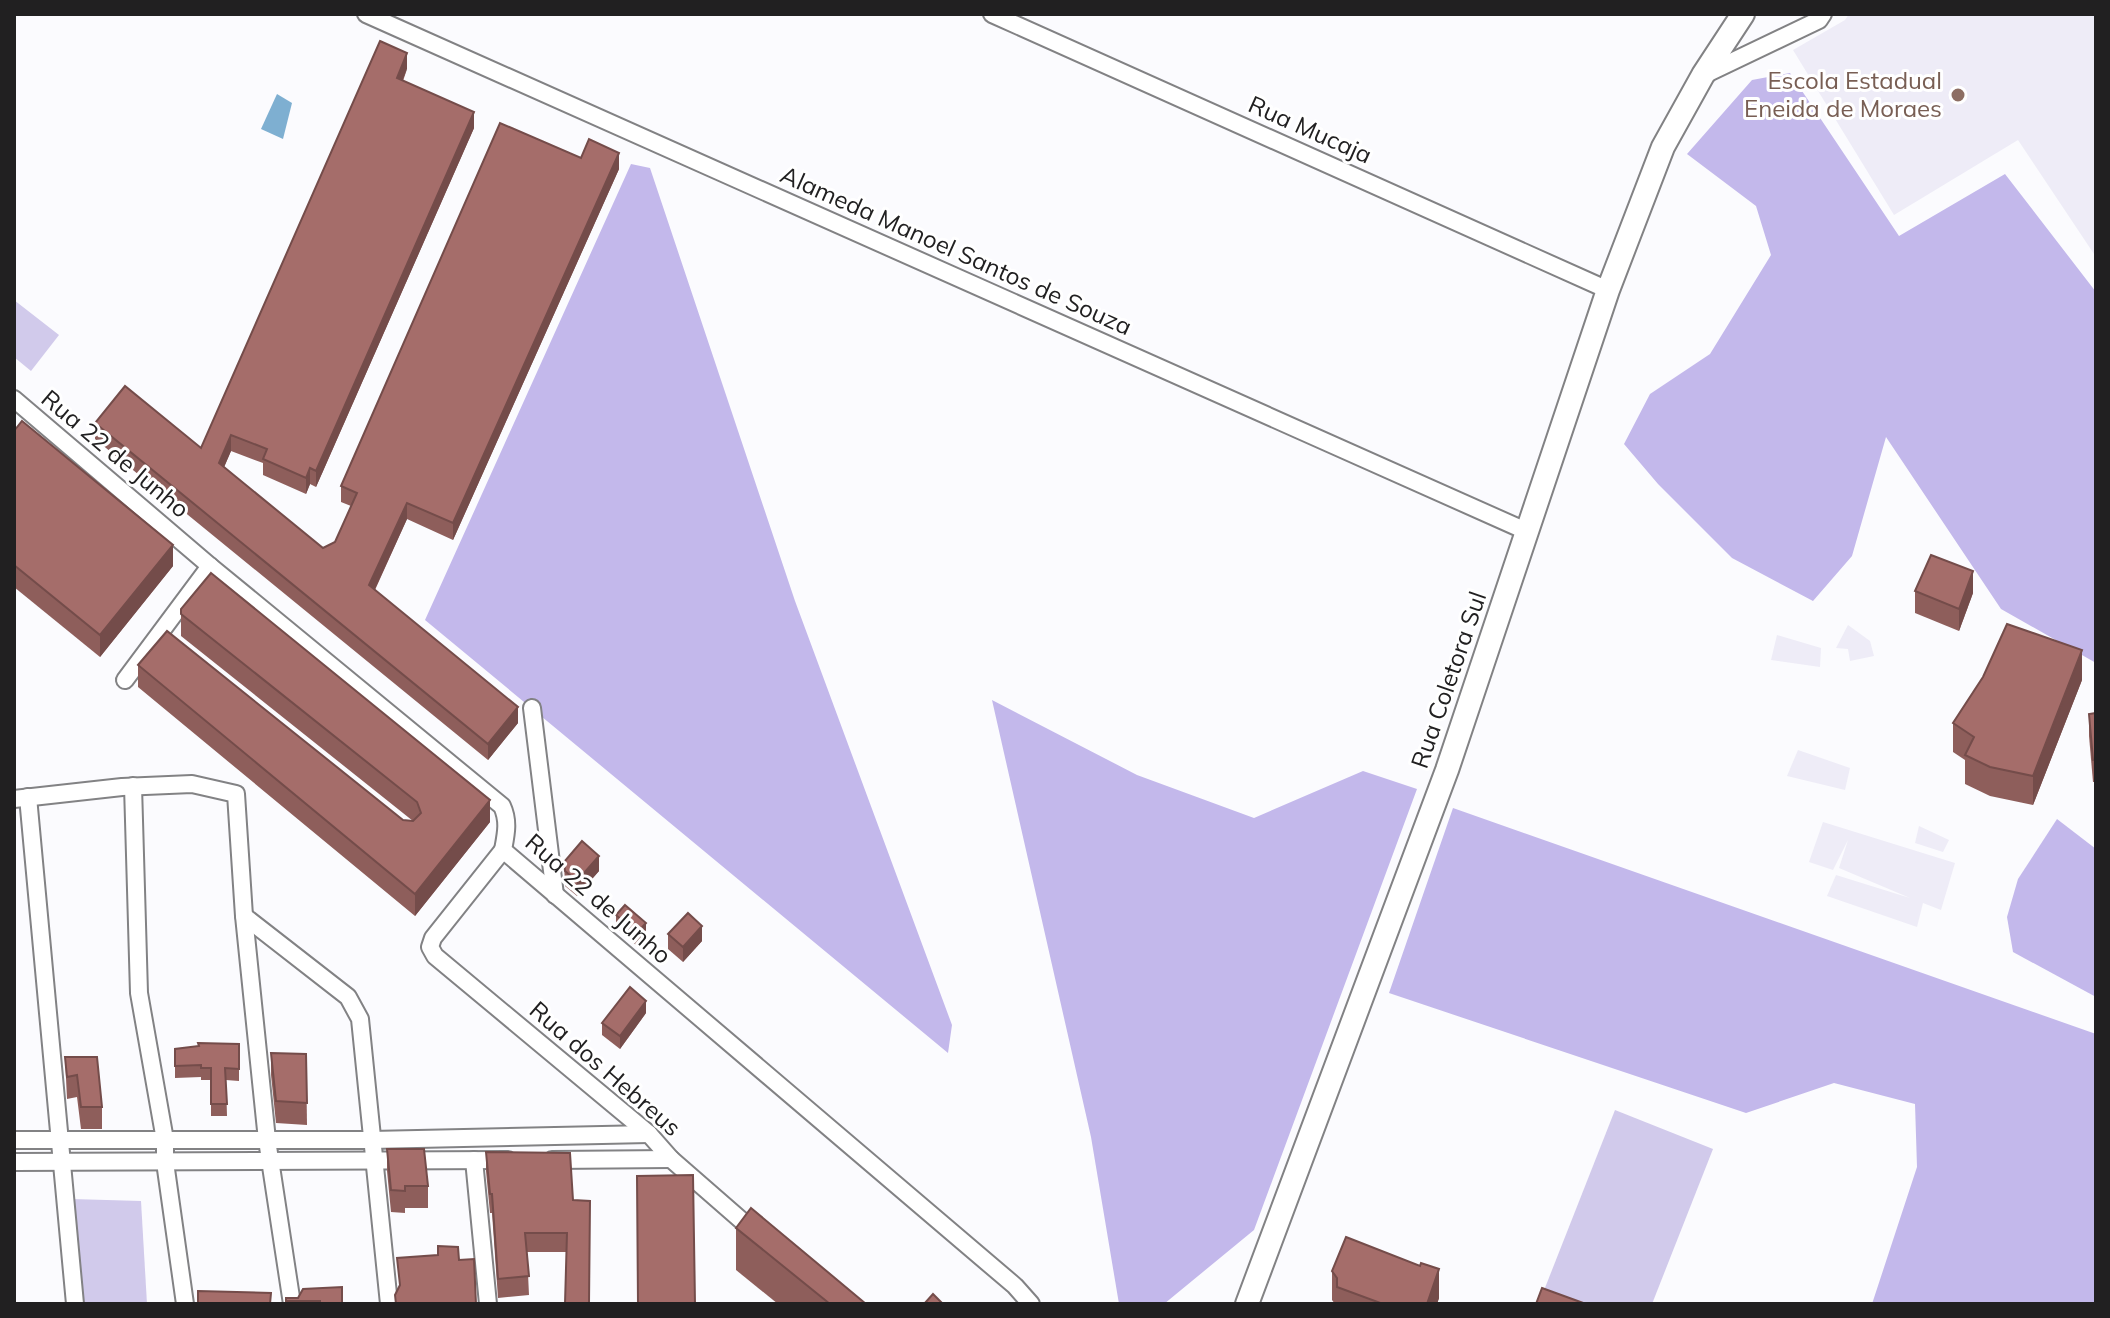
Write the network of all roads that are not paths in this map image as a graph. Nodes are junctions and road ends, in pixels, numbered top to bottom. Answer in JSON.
{"nodes":[{"id":1,"x":366,"y":14,"type":"edge"},
{"id":2,"x":992,"y":14,"type":"edge"},
{"id":3,"x":1743,"y":14,"type":"edge"},
{"id":4,"x":1823,"y":14,"type":"edge"},
{"id":5,"x":1703,"y":75,"type":"junction"},
{"id":6,"x":1608,"y":290,"type":"junction"},
{"id":7,"x":14,"y":399,"type":"edge"},
{"id":8,"x":1526,"y":531,"type":"junction"},
{"id":9,"x":210,"y":566,"type":"junction"},
{"id":10,"x":125,"y":680,"type":"dead end"},
{"id":11,"x":532,"y":708,"type":"dead end"},
{"id":12,"x":133,"y":786,"type":"junction"},
{"id":13,"x":21,"y":798,"type":"edge"},
{"id":14,"x":503,"y":850,"type":"junction"},
{"id":15,"x":555,"y":895,"type":"junction"},
{"id":16,"x":244,"y":916,"type":"junction"},
{"id":17,"x":649,"y":1134,"type":"junction"},
{"id":18,"x":14,"y":1140,"type":"edge"},
{"id":19,"x":59,"y":1140,"type":"junction"},
{"id":20,"x":165,"y":1140,"type":"junction"},
{"id":21,"x":267,"y":1140,"type":"junction"},
{"id":22,"x":371,"y":1140,"type":"junction"},
{"id":23,"x":671,"y":1159,"type":"junction"},
{"id":24,"x":474,"y":1160,"type":"junction"},
{"id":25,"x":375,"y":1161,"type":"junction"},
{"id":26,"x":14,"y":1162,"type":"edge"},
{"id":27,"x":165,"y":1162,"type":"junction"},
{"id":28,"x":272,"y":1162,"type":"junction"},
{"id":29,"x":62,"y":1163,"type":"junction"},
{"id":30,"x":774,"y":1248,"type":"edge"},
{"id":31,"x":75,"y":1304,"type":"edge"},
{"id":32,"x":185,"y":1304,"type":"edge"},
{"id":33,"x":292,"y":1304,"type":"edge"},
{"id":34,"x":389,"y":1304,"type":"edge"},
{"id":35,"x":488,"y":1304,"type":"edge"},
{"id":36,"x":1031,"y":1304,"type":"edge"},
{"id":37,"x":1247,"y":1304,"type":"edge"}],
"edges":[{"from":1,"to":8,"type":"street","name":"Alameda Manoel Santos de Souza"},
{"from":2,"to":6,"type":"street","name":"Rua Mucaja"},
{"from":3,"to":5,"type":"street","name":"Rua Coletora Sul"},
{"from":4,"to":5,"type":"street"},
{"from":5,"to":6,"type":"street","name":"Rua Coletora Sul"},
{"from":6,"to":8,"type":"street","name":"Rua Coletora Sul"},
{"from":7,"to":9,"type":"street","name":"Rua 22 de Junho"},
{"from":8,"to":37,"type":"street","name":"Rua Coletora Sul"},
{"from":9,"to":10,"type":"street"},
{"from":9,"to":14,"type":"street","name":"Rua 22 de Junho"},
{"from":11,"to":15,"type":"street"},
{"from":12,"to":13,"type":"street"},
{"from":12,"to":16,"type":"street"},
{"from":12,"to":20,"type":"street"},
{"from":13,"to":19,"type":"street"},
{"from":14,"to":15,"type":"street","name":"Rua 22 de Junho"},
{"from":14,"to":17,"type":"street","name":"Rua dos Hebreus"},
{"from":15,"to":36,"type":"street","name":"Rua 22 de Junho"},
{"from":16,"to":21,"type":"street"},
{"from":16,"to":22,"type":"street"},
{"from":17,"to":22,"type":"street"},
{"from":17,"to":23,"type":"street","name":"Rua dos Hebreus"},
{"from":18,"to":19,"type":"street"},
{"from":19,"to":20,"type":"street"},
{"from":19,"to":29,"type":"street"},
{"from":20,"to":21,"type":"street"},
{"from":20,"to":27,"type":"street"},
{"from":21,"to":22,"type":"street"},
{"from":21,"to":28,"type":"street"},
{"from":22,"to":25,"type":"street"},
{"from":23,"to":24,"type":"street"},
{"from":23,"to":30,"type":"street","name":"Rua dos Hebreus"},
{"from":24,"to":25,"type":"street"},
{"from":24,"to":35,"type":"street"},
{"from":25,"to":28,"type":"street"},
{"from":25,"to":34,"type":"street"},
{"from":26,"to":29,"type":"street"},
{"from":27,"to":28,"type":"street"},
{"from":27,"to":29,"type":"street"},
{"from":27,"to":32,"type":"street"},
{"from":28,"to":33,"type":"street"},
{"from":29,"to":31,"type":"street"}]}
